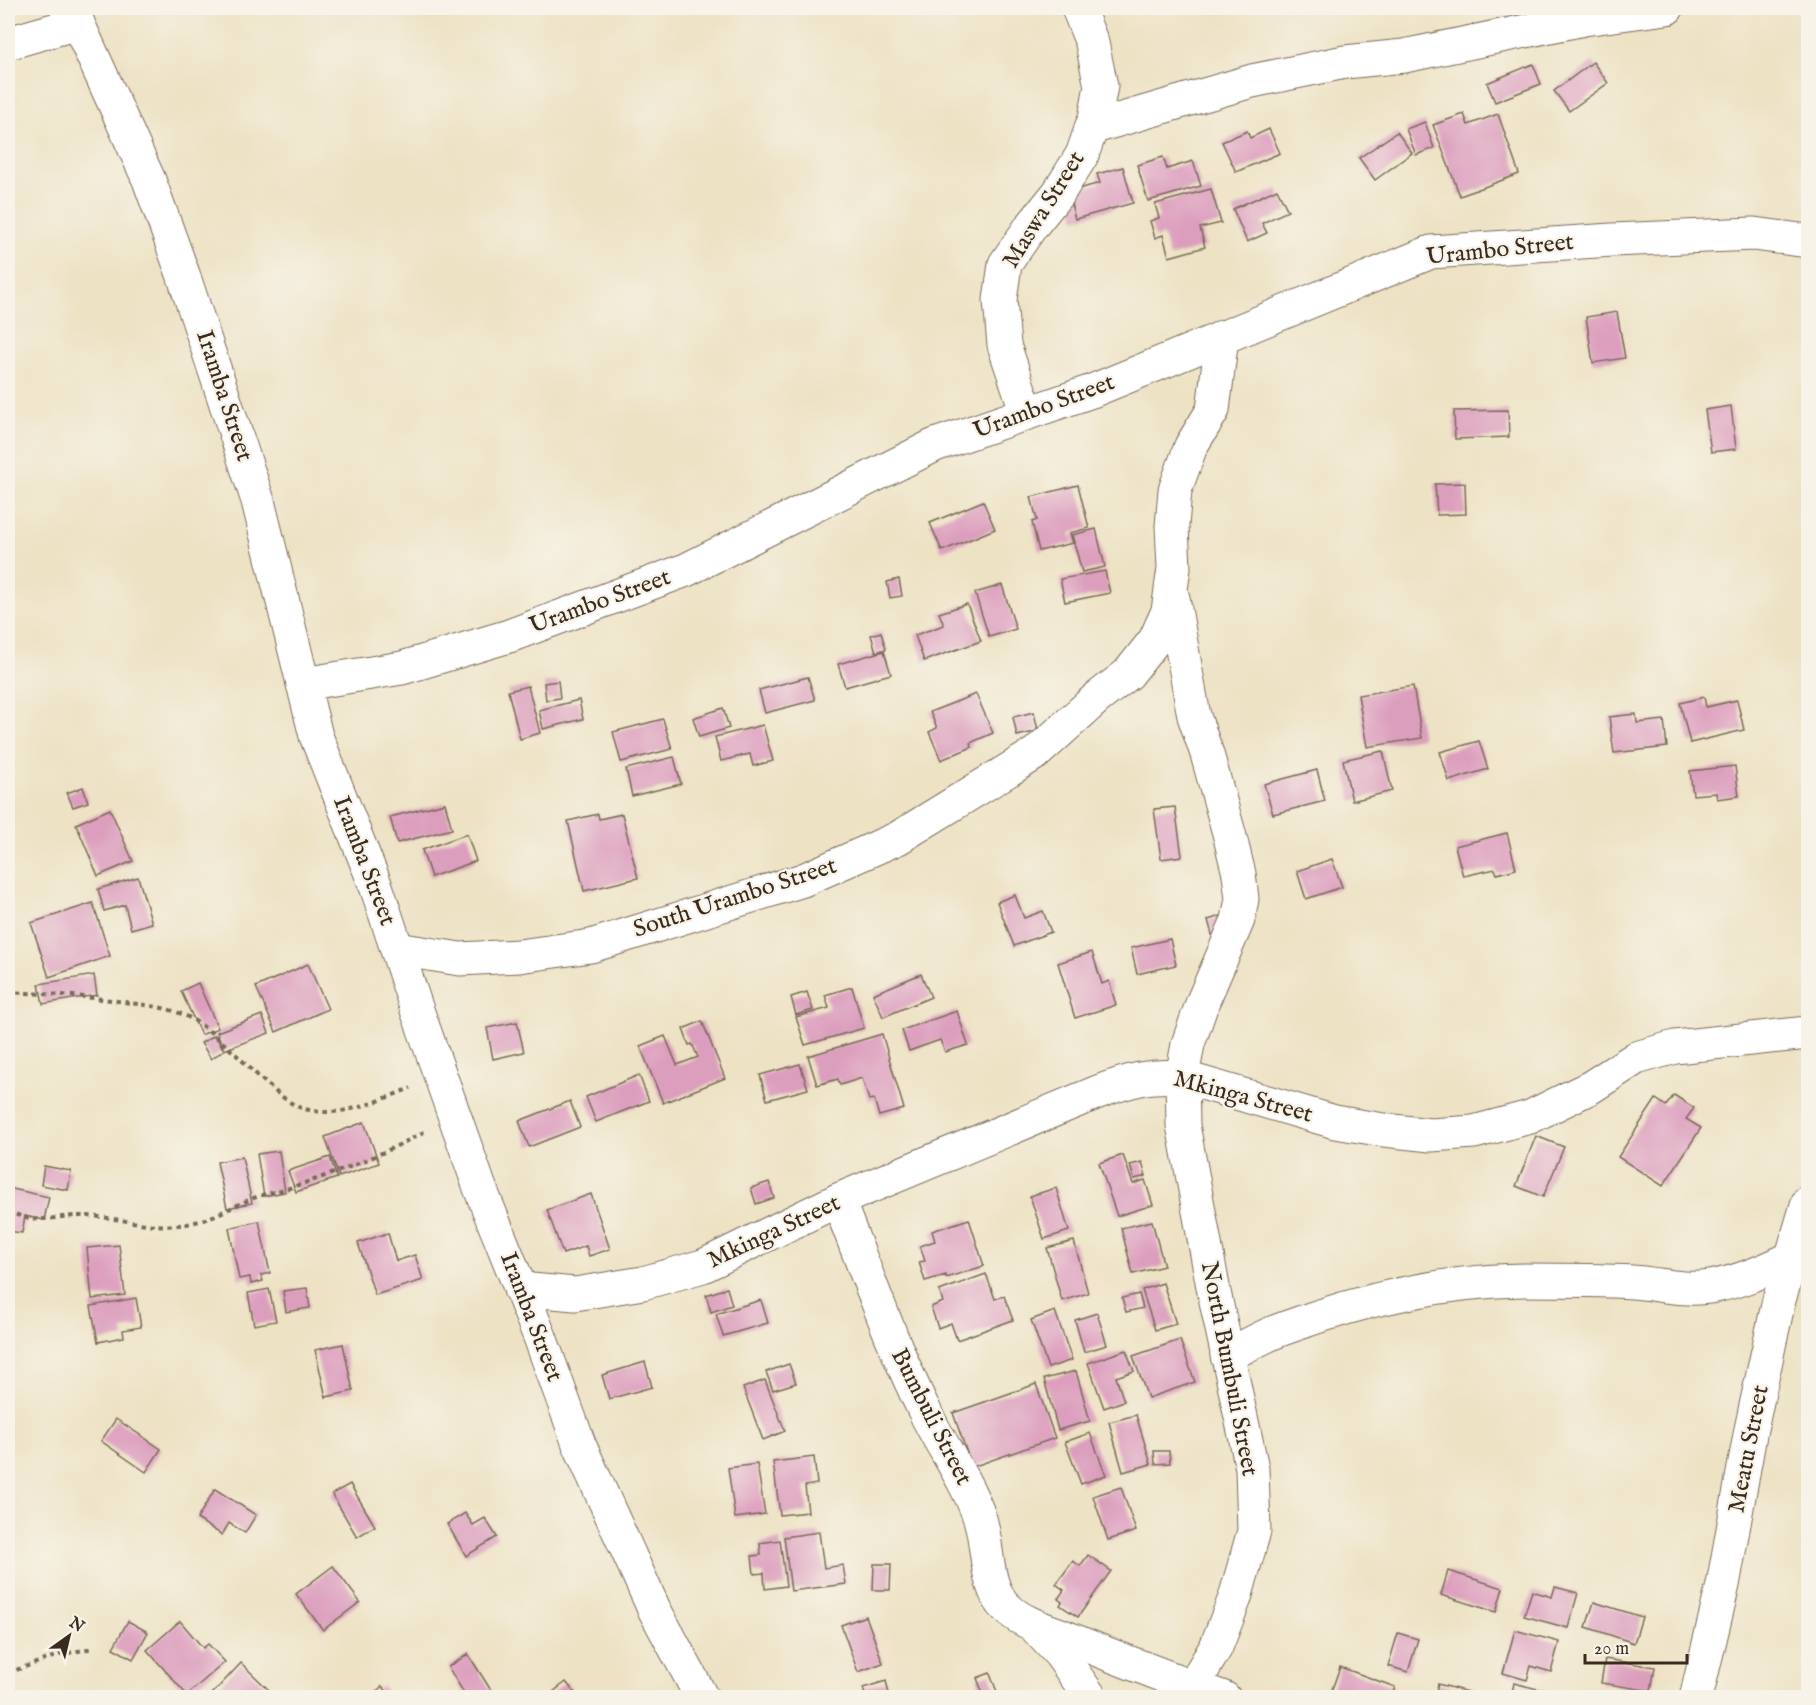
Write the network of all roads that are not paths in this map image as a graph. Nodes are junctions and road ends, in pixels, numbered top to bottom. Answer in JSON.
{"nodes":[{"id":1,"x":1078,"y":8,"type":"edge"},
{"id":2,"x":1667,"y":8,"type":"edge"},
{"id":3,"x":75,"y":15,"type":"edge"},
{"id":4,"x":8,"y":43,"type":"edge"},
{"id":5,"x":1091,"y":128,"type":"junction"},
{"id":6,"x":1809,"y":241,"type":"edge"},
{"id":7,"x":1222,"y":338,"type":"junction"},
{"id":8,"x":1027,"y":414,"type":"junction"},
{"id":9,"x":1171,"y":589,"type":"junction"},
{"id":10,"x":303,"y":684,"type":"junction"},
{"id":11,"x":397,"y":949,"type":"junction"},
{"id":12,"x":1809,"y":1033,"type":"edge"},
{"id":13,"x":1182,"y":1077,"type":"junction"},
{"id":14,"x":838,"y":1200,"type":"junction"},
{"id":15,"x":1809,"y":1203,"type":"edge"},
{"id":16,"x":1791,"y":1258,"type":"junction"},
{"id":17,"x":520,"y":1289,"type":"junction"},
{"id":18,"x":1227,"y":1356,"type":"junction"},
{"id":19,"x":1032,"y":1623,"type":"junction"},
{"id":20,"x":1193,"y":1686,"type":"junction"},
{"id":21,"x":702,"y":1698,"type":"edge"},
{"id":22,"x":1091,"y":1698,"type":"edge"},
{"id":23,"x":1224,"y":1698,"type":"edge"},
{"id":24,"x":1696,"y":1698,"type":"edge"}],
"edges":[{"from":1,"to":5,"type":"street","name":"Maswa Street"},
{"from":2,"to":5,"type":"street"},
{"from":3,"to":4,"type":"street"},
{"from":3,"to":10,"type":"street","name":"Iramba Street"},
{"from":5,"to":8,"type":"street","name":"Maswa Street"},
{"from":6,"to":7,"type":"street","name":"Urambo Street"},
{"from":7,"to":8,"type":"street","name":"Urambo Street"},
{"from":7,"to":9,"type":"street","name":"South Urambo Street"},
{"from":8,"to":10,"type":"street","name":"Urambo Street"},
{"from":9,"to":11,"type":"street","name":"South Urambo Street"},
{"from":9,"to":13,"type":"street","name":"North Bumbuli Street"},
{"from":10,"to":11,"type":"street","name":"Iramba Street"},
{"from":11,"to":17,"type":"street","name":"Iramba Street"},
{"from":12,"to":13,"type":"street","name":"Mkinga Street"},
{"from":13,"to":14,"type":"street","name":"Mkinga Street"},
{"from":13,"to":18,"type":"street","name":"North Bumbuli Street"},
{"from":14,"to":17,"type":"street","name":"Mkinga Street"},
{"from":14,"to":19,"type":"street","name":"Bumbuli Street"},
{"from":15,"to":16,"type":"street","name":"Meatu Street"},
{"from":16,"to":18,"type":"street"},
{"from":16,"to":24,"type":"street","name":"Meatu Street"},
{"from":17,"to":21,"type":"street","name":"Iramba Street"},
{"from":18,"to":20,"type":"street","name":"North Bumbuli Street"},
{"from":19,"to":20,"type":"street","name":"Bumbuli Street"},
{"from":19,"to":22,"type":"street","name":"Bumbuli Street"},
{"from":20,"to":23,"type":"street","name":"Bumbuli Street"}]}
